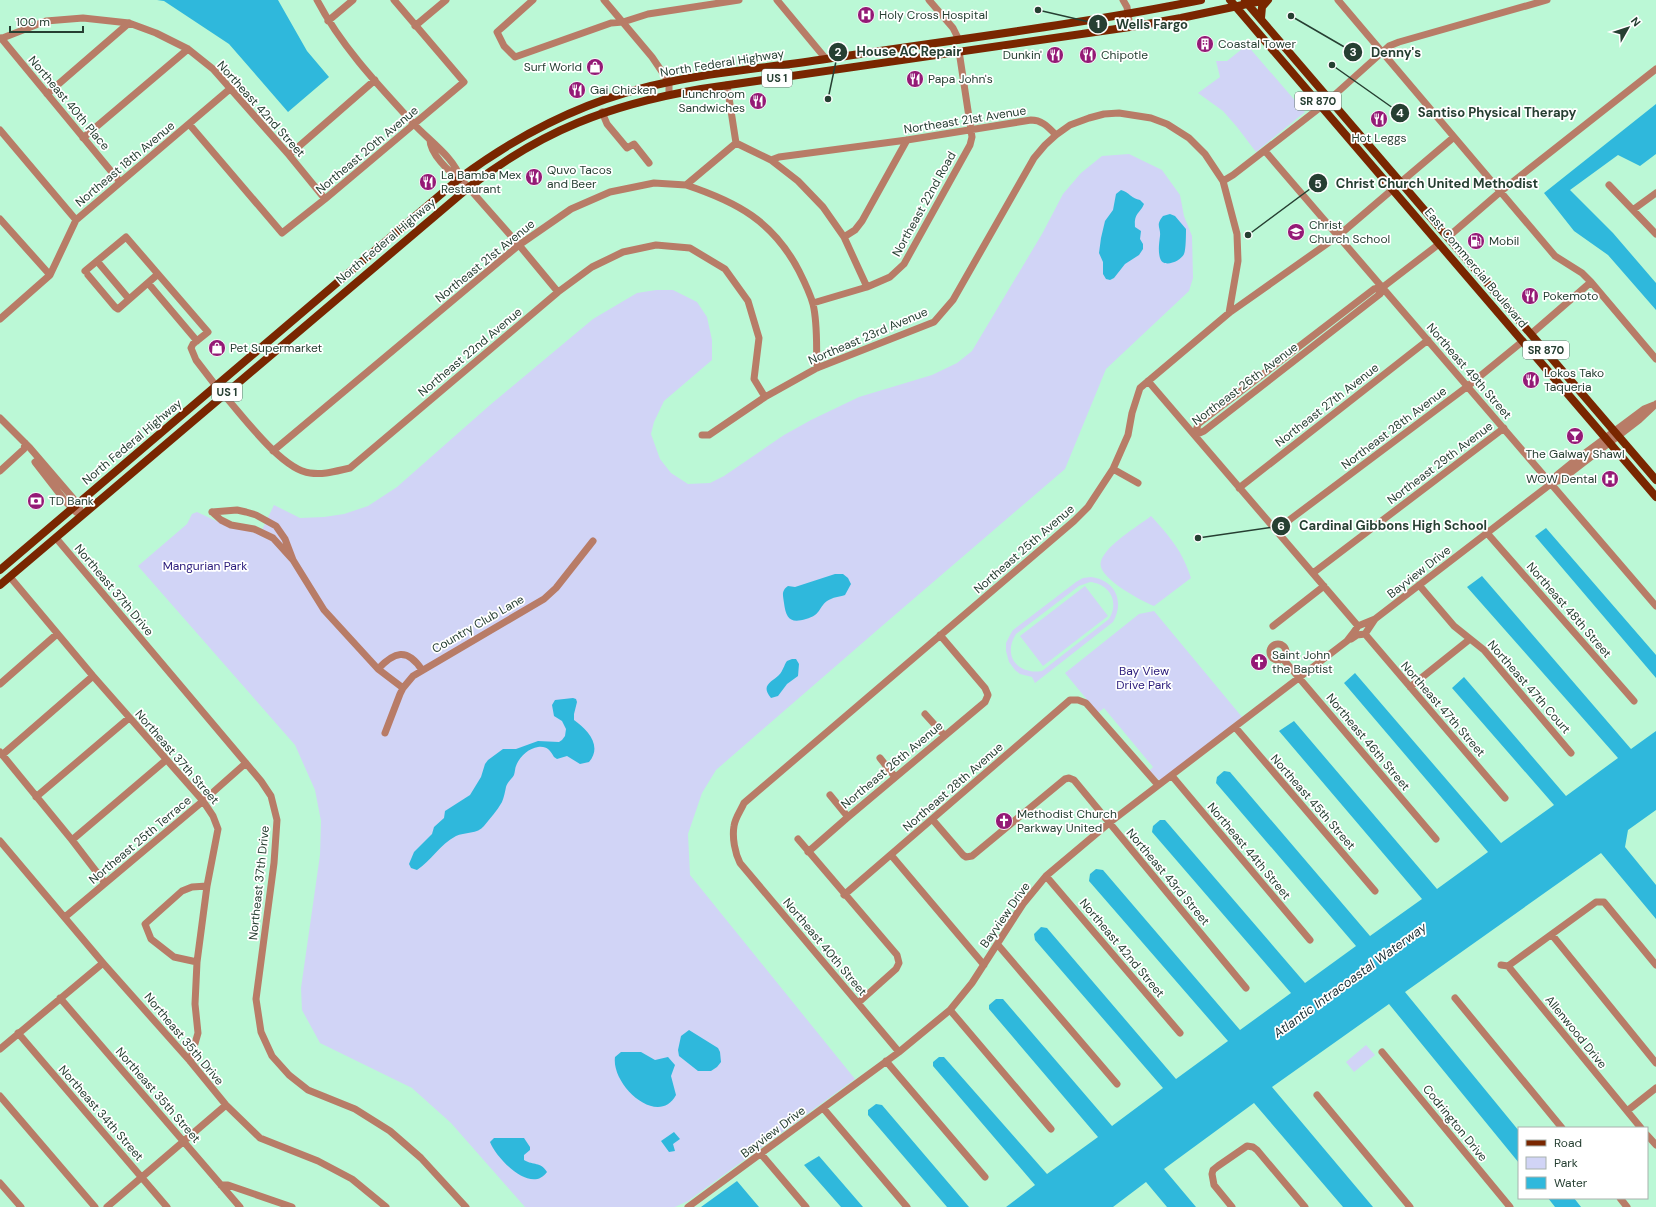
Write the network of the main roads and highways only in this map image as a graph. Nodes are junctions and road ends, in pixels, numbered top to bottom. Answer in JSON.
{"nodes":[{"id":1,"x":1201,"y":0,"type":"edge"},
{"id":2,"x":1230,"y":0,"type":"edge"},
{"id":3,"x":1267,"y":0,"type":"edge"},
{"id":4,"x":1246,"y":2,"type":"edge"},
{"id":5,"x":1236,"y":7,"type":"junction"},
{"id":6,"x":1261,"y":18,"type":"junction"},
{"id":7,"x":1042,"y":28,"type":"junction"},
{"id":8,"x":982,"y":37,"type":"junction"},
{"id":9,"x":959,"y":40,"type":"junction"},
{"id":10,"x":1031,"y":41,"type":"junction"},
{"id":11,"x":959,"y":51,"type":"junction"},
{"id":12,"x":938,"y":54,"type":"junction"},
{"id":13,"x":740,"y":71,"type":"junction"},
{"id":14,"x":727,"y":85,"type":"junction"},
{"id":15,"x":1322,"y":106,"type":"junction"},
{"id":16,"x":1338,"y":109,"type":"junction"},
{"id":17,"x":394,"y":235,"type":"junction"},
{"id":18,"x":1432,"y":235,"type":"junction"},
{"id":19,"x":1448,"y":237,"type":"junction"},
{"id":20,"x":1439,"y":244,"type":"junction"},
{"id":21,"x":1454,"y":244,"type":"junction"},
{"id":22,"x":393,"y":250,"type":"junction"},
{"id":23,"x":289,"y":324,"type":"junction"},
{"id":24,"x":1513,"y":330,"type":"junction"},
{"id":25,"x":1531,"y":334,"type":"junction"},
{"id":26,"x":283,"y":344,"type":"junction"},
{"id":27,"x":229,"y":375,"type":"junction"},
{"id":28,"x":224,"y":395,"type":"junction"},
{"id":29,"x":190,"y":408,"type":"junction"},
{"id":30,"x":154,"y":454,"type":"junction"},
{"id":31,"x":1656,"y":480,"type":"edge"},
{"id":32,"x":1656,"y":497,"type":"edge"},
{"id":33,"x":12,"y":560,"type":"junction"},
{"id":34,"x":0,"y":570,"type":"edge"},
{"id":35,"x":10,"y":577,"type":"junction"},
{"id":36,"x":0,"y":585,"type":"edge"}],
"edges":[{"from":1,"to":7,"type":"main road","name":"North Federal Highway","number":"US 1"},
{"from":2,"to":5,"type":"main road","name":"East Commercial Boulevard","number":"SR 870"},
{"from":3,"to":4,"type":"main road","name":"North Federal Highway","number":"US 1"},
{"from":3,"to":6,"type":"main road"},
{"from":4,"to":5,"type":"main road","name":"North Federal Highway","number":"US 1"},
{"from":4,"to":6,"type":"main road","name":"East Commercial Boulevard","number":"SR 870"},
{"from":5,"to":10,"type":"main road","name":"North Federal Highway","number":"US 1"},
{"from":5,"to":15,"type":"main road","name":"East Commercial Boulevard","number":"SR 870"},
{"from":6,"to":16,"type":"main road","name":"East Commercial Boulevard","number":"SR 870"},
{"from":7,"to":8,"type":"main road","name":"North Federal Highway","number":"US 1"},
{"from":7,"to":10,"type":"main road"},
{"from":8,"to":9,"type":"main road","name":"North Federal Highway","number":"US 1"},
{"from":8,"to":11,"type":"main road"},
{"from":9,"to":12,"type":"main road"},
{"from":9,"to":13,"type":"main road","name":"North Federal Highway","number":"US 1"},
{"from":10,"to":11,"type":"main road","name":"North Federal Highway","number":"US 1"},
{"from":11,"to":12,"type":"main road","name":"North Federal Highway","number":"US 1"},
{"from":12,"to":14,"type":"main road","name":"North Federal Highway","number":"US 1"},
{"from":13,"to":14,"type":"main road"},
{"from":13,"to":17,"type":"main road","name":"North Federal Highway","number":"US 1"},
{"from":14,"to":22,"type":"main road","name":"North Federal Highway","number":"US 1"},
{"from":15,"to":16,"type":"main road"},
{"from":15,"to":18,"type":"main road","name":"East Commercial Boulevard","number":"SR 870"},
{"from":16,"to":19,"type":"main road","name":"East Commercial Boulevard","number":"SR 870"},
{"from":17,"to":22,"type":"main road"},
{"from":17,"to":23,"type":"main road","name":"North Federal Highway","number":"US 1"},
{"from":18,"to":19,"type":"main road"},
{"from":18,"to":20,"type":"main road","name":"East Commercial Boulevard","number":"SR 870"},
{"from":19,"to":21,"type":"main road","name":"East Commercial Boulevard","number":"SR 870"},
{"from":20,"to":21,"type":"main road"},
{"from":20,"to":24,"type":"main road","name":"East Commercial Boulevard","number":"SR 870"},
{"from":21,"to":25,"type":"main road","name":"East Commercial Boulevard","number":"SR 870"},
{"from":22,"to":26,"type":"main road","name":"North Federal Highway","number":"US 1"},
{"from":23,"to":26,"type":"main road"},
{"from":23,"to":27,"type":"main road","name":"North Federal Highway","number":"US 1"},
{"from":24,"to":25,"type":"main road"},
{"from":24,"to":32,"type":"main road","name":"East Commercial Boulevard","number":"SR 870"},
{"from":25,"to":31,"type":"main road","name":"East Commercial Boulevard","number":"SR 870"},
{"from":26,"to":28,"type":"main road","name":"North Federal Highway","number":"US 1"},
{"from":27,"to":28,"type":"main road"},
{"from":27,"to":29,"type":"main road","name":"North Federal Highway","number":"US 1"},
{"from":28,"to":30,"type":"main road","name":"North Federal Highway","number":"US 1"},
{"from":29,"to":30,"type":"main road"},
{"from":29,"to":33,"type":"main road","name":"North Federal Highway","number":"US 1"},
{"from":30,"to":35,"type":"main road","name":"North Federal Highway","number":"US 1"},
{"from":33,"to":34,"type":"main road","name":"North Federal Highway","number":"US 1"},
{"from":33,"to":35,"type":"main road"},
{"from":35,"to":36,"type":"main road","name":"North Federal Highway","number":"US 1"}]}
